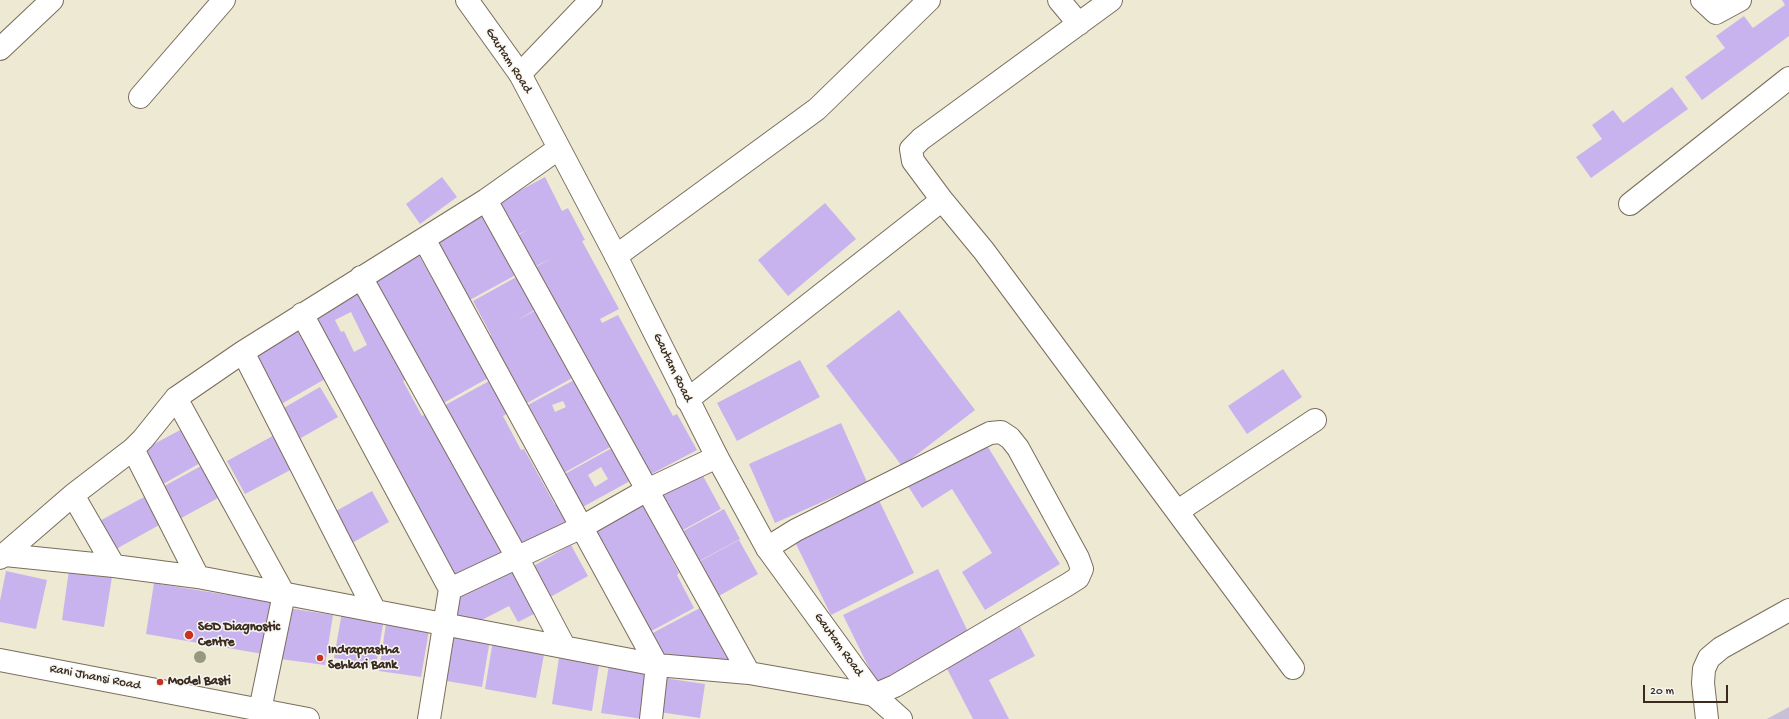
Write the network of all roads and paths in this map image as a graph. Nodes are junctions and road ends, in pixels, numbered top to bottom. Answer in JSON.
{"nodes":[{"id":1,"x":52,"y":0,"type":"edge"},
{"id":2,"x":224,"y":0,"type":"edge"},
{"id":3,"x":468,"y":0,"type":"edge"},
{"id":4,"x":591,"y":0,"type":"edge"},
{"id":5,"x":929,"y":0,"type":"edge"},
{"id":6,"x":1059,"y":0,"type":"edge"},
{"id":7,"x":1111,"y":0,"type":"edge"},
{"id":8,"x":1702,"y":0,"type":"edge"},
{"id":9,"x":1740,"y":0,"type":"edge"},
{"id":10,"x":1079,"y":24,"type":"junction"},
{"id":11,"x":0,"y":49,"type":"edge"},
{"id":12,"x":520,"y":74,"type":"junction"},
{"id":13,"x":1789,"y":78,"type":"edge"},
{"id":14,"x":140,"y":97,"type":"dead end"},
{"id":15,"x":558,"y":149,"type":"junction"},
{"id":16,"x":486,"y":200,"type":"junction"},
{"id":17,"x":942,"y":200,"type":"junction"},
{"id":18,"x":1630,"y":204,"type":"dead end"},
{"id":19,"x":424,"y":239,"type":"junction"},
{"id":20,"x":616,"y":256,"type":"junction"},
{"id":21,"x":361,"y":277,"type":"junction"},
{"id":22,"x":302,"y":314,"type":"junction"},
{"id":23,"x":242,"y":352,"type":"junction"},
{"id":24,"x":176,"y":398,"type":"junction"},
{"id":25,"x":687,"y":400,"type":"junction"},
{"id":26,"x":1314,"y":420,"type":"dead end"},
{"id":27,"x":133,"y":449,"type":"junction"},
{"id":28,"x":716,"y":457,"type":"junction"},
{"id":29,"x":647,"y":490,"type":"junction"},
{"id":30,"x":73,"y":495,"type":"junction"},
{"id":31,"x":1178,"y":512,"type":"junction"},
{"id":32,"x":582,"y":527,"type":"junction"},
{"id":33,"x":767,"y":548,"type":"junction"},
{"id":34,"x":2,"y":556,"type":"edge"},
{"id":35,"x":518,"y":559,"type":"junction"},
{"id":36,"x":114,"y":566,"type":"junction"},
{"id":37,"x":198,"y":577,"type":"junction"},
{"id":38,"x":450,"y":589,"type":"junction"},
{"id":39,"x":284,"y":594,"type":"junction"},
{"id":40,"x":1789,"y":610,"type":"edge"},
{"id":41,"x":375,"y":611,"type":"junction"},
{"id":42,"x":444,"y":623,"type":"junction"},
{"id":43,"x":564,"y":646,"type":"junction"},
{"id":44,"x":0,"y":660,"type":"edge"},
{"id":45,"x":657,"y":665,"type":"junction"},
{"id":46,"x":1293,"y":668,"type":"dead end"},
{"id":47,"x":749,"y":674,"type":"junction"},
{"id":48,"x":874,"y":695,"type":"junction"},
{"id":49,"x":260,"y":710,"type":"junction"},
{"id":50,"x":308,"y":719,"type":"edge"},
{"id":51,"x":429,"y":719,"type":"edge"},
{"id":52,"x":651,"y":719,"type":"edge"},
{"id":53,"x":901,"y":719,"type":"edge"},
{"id":54,"x":1707,"y":719,"type":"edge"}],
"edges":[{"from":1,"to":11,"type":"street"},
{"from":2,"to":14,"type":"street"},
{"from":3,"to":12,"type":"street","name":"Gautam Road"},
{"from":4,"to":12,"type":"street"},
{"from":5,"to":20,"type":"street"},
{"from":6,"to":10,"type":"street"},
{"from":7,"to":10,"type":"street"},
{"from":8,"to":9,"type":"street"},
{"from":10,"to":17,"type":"street"},
{"from":12,"to":15,"type":"street","name":"Gautam Road"},
{"from":13,"to":18,"type":"street"},
{"from":15,"to":16,"type":"street"},
{"from":15,"to":20,"type":"street","name":"Gautam Road"},
{"from":16,"to":19,"type":"street"},
{"from":16,"to":29,"type":"street"},
{"from":17,"to":25,"type":"street"},
{"from":17,"to":31,"type":"street"},
{"from":19,"to":21,"type":"street"},
{"from":19,"to":32,"type":"street"},
{"from":20,"to":25,"type":"street","name":"Gautam Road"},
{"from":21,"to":22,"type":"street"},
{"from":21,"to":35,"type":"street"},
{"from":22,"to":23,"type":"street"},
{"from":22,"to":38,"type":"street"},
{"from":23,"to":24,"type":"street"},
{"from":23,"to":41,"type":"street"},
{"from":24,"to":27,"type":"street"},
{"from":24,"to":39,"type":"street"},
{"from":25,"to":28,"type":"street","name":"Gautam Road"},
{"from":26,"to":31,"type":"street"},
{"from":27,"to":30,"type":"street"},
{"from":27,"to":37,"type":"street"},
{"from":28,"to":29,"type":"street"},
{"from":28,"to":33,"type":"street","name":"Gautam Road"},
{"from":29,"to":32,"type":"street"},
{"from":29,"to":47,"type":"street"},
{"from":30,"to":34,"type":"street"},
{"from":30,"to":36,"type":"street"},
{"from":31,"to":46,"type":"street"},
{"from":32,"to":35,"type":"street"},
{"from":32,"to":45,"type":"street"},
{"from":33,"to":48,"type":"street","name":"Gautam Road"},
{"from":33,"to":48,"type":"street"},
{"from":34,"to":36,"type":"street"},
{"from":35,"to":38,"type":"street"},
{"from":35,"to":43,"type":"street"},
{"from":36,"to":37,"type":"street"},
{"from":37,"to":39,"type":"street"},
{"from":38,"to":42,"type":"street"},
{"from":39,"to":41,"type":"street"},
{"from":39,"to":49,"type":"street"},
{"from":40,"to":54,"type":"street"},
{"from":41,"to":42,"type":"street"},
{"from":42,"to":43,"type":"street"},
{"from":42,"to":51,"type":"street"},
{"from":43,"to":45,"type":"street"},
{"from":44,"to":49,"type":"street","name":"Rani Jhansi Road"},
{"from":45,"to":47,"type":"street"},
{"from":45,"to":52,"type":"street"},
{"from":47,"to":48,"type":"street"},
{"from":48,"to":53,"type":"street","name":"Gautam Road"},
{"from":49,"to":50,"type":"street","name":"Rani Jhansi Road"}]}
